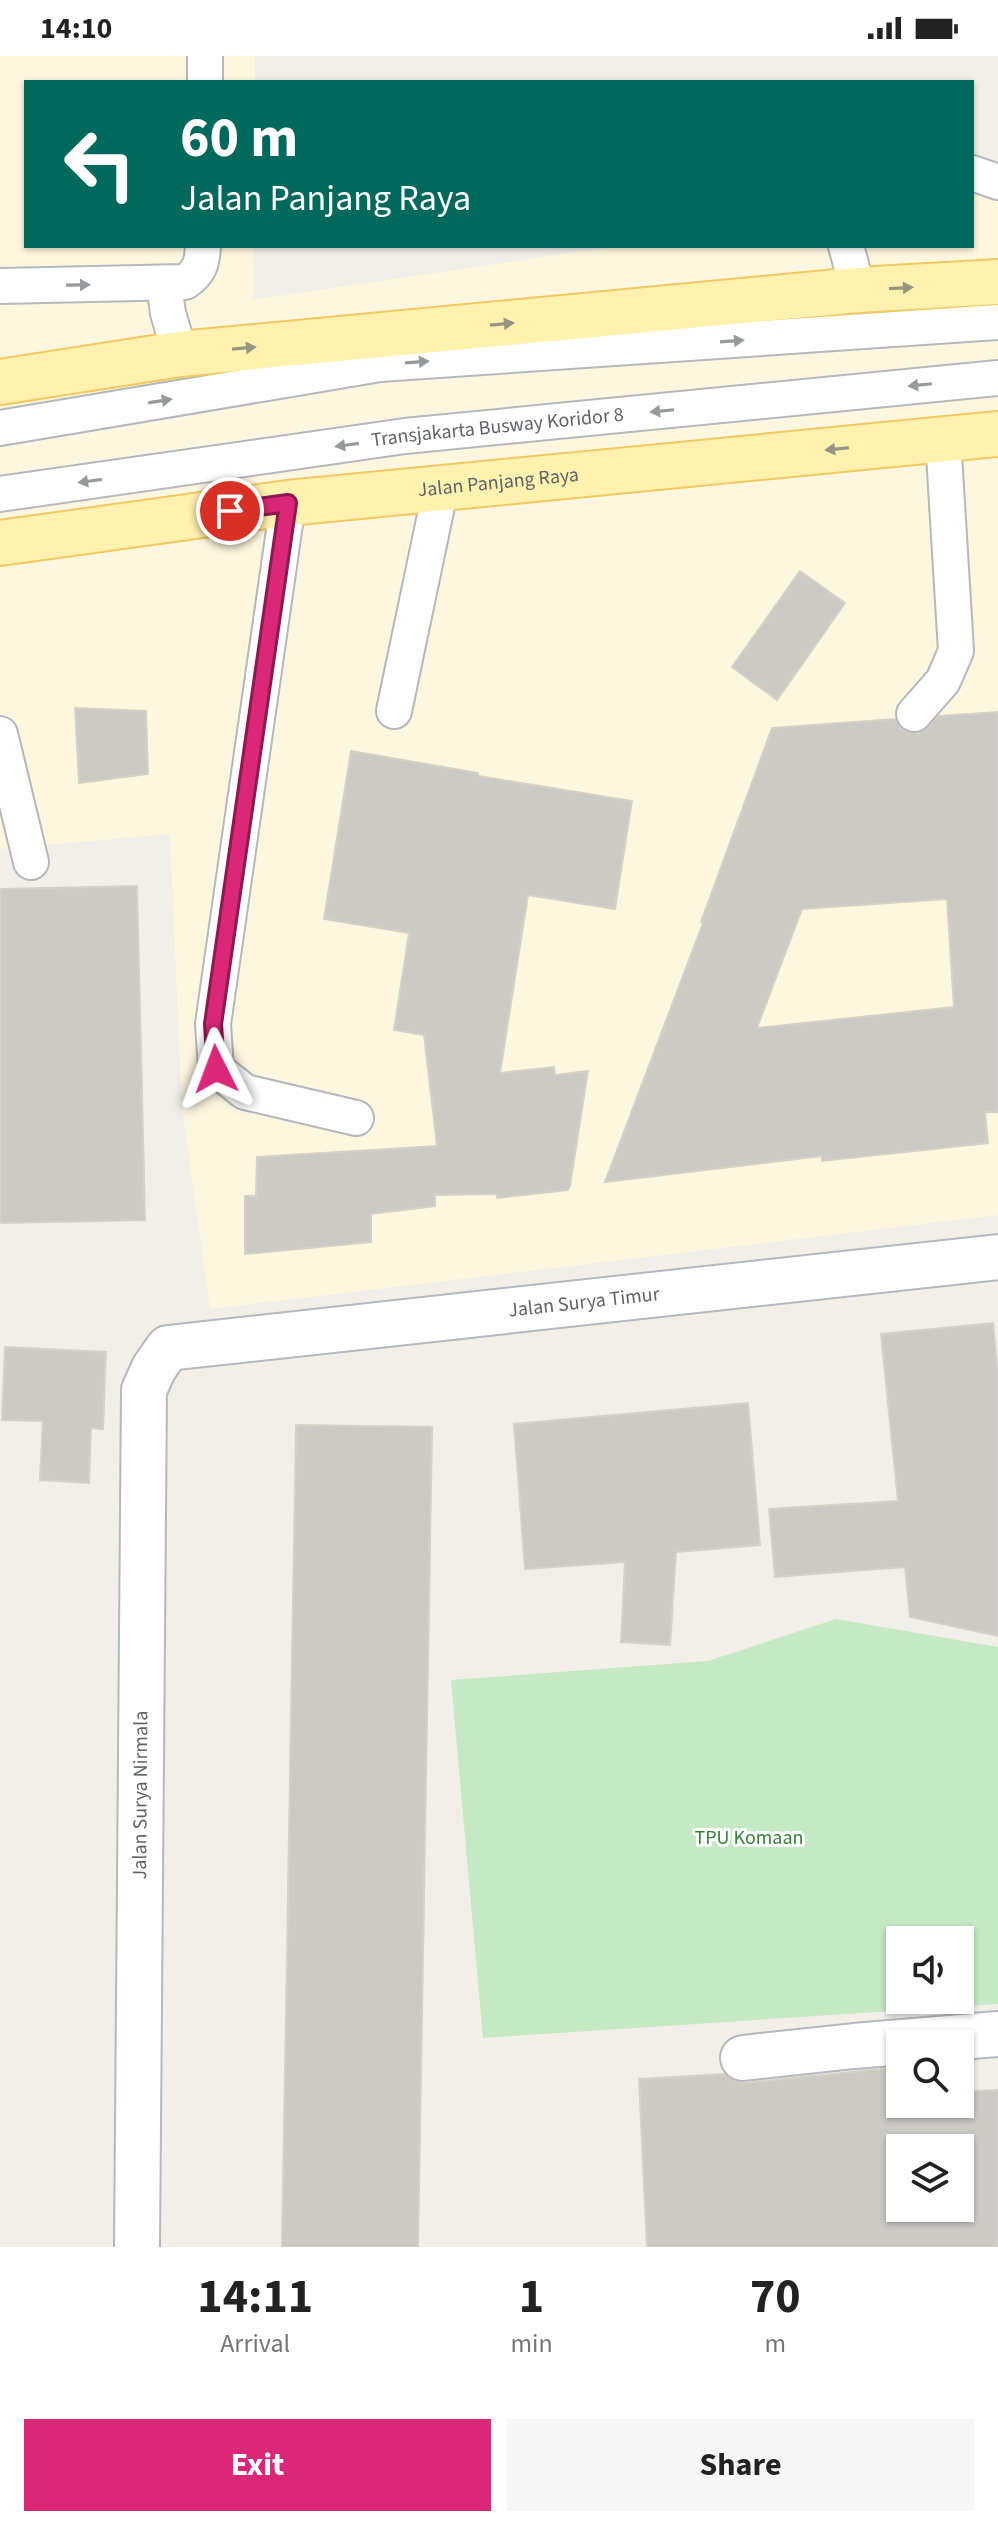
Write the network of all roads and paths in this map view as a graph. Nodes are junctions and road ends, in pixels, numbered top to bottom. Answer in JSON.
{"nodes":[{"id":1,"x":205,"y":56,"type":"edge"},
{"id":2,"x":205,"y":80,"type":"edge"},
{"id":3,"x":974,"y":174,"type":"edge"},
{"id":4,"x":998,"y":182,"type":"edge"},
{"id":5,"x":203,"y":248,"type":"edge"},
{"id":6,"x":847,"y":248,"type":"edge"},
{"id":7,"x":998,"y":282,"type":"edge"},
{"id":8,"x":164,"y":284,"type":"junction"},
{"id":9,"x":0,"y":286,"type":"edge"},
{"id":10,"x":858,"y":290,"type":"junction"},
{"id":11,"x":998,"y":322,"type":"edge"},
{"id":12,"x":180,"y":354,"type":"junction"},
{"id":13,"x":998,"y":378,"type":"edge"},
{"id":14,"x":0,"y":382,"type":"edge"},
{"id":15,"x":0,"y":428,"type":"edge"},
{"id":16,"x":998,"y":434,"type":"edge"},
{"id":17,"x":943,"y":438,"type":"junction"},
{"id":18,"x":441,"y":487,"type":"junction"},
{"id":19,"x":0,"y":494,"type":"edge"},
{"id":20,"x":288,"y":503,"type":"junction"},
{"id":21,"x":0,"y":543,"type":"edge"},
{"id":22,"x":394,"y":711,"type":"dead end"},
{"id":23,"x":914,"y":714,"type":"dead end"},
{"id":24,"x":0,"y":734,"type":"edge"},
{"id":25,"x":31,"y":862,"type":"dead end"},
{"id":26,"x":356,"y":1118,"type":"dead end"},
{"id":27,"x":998,"y":1257,"type":"edge"},
{"id":28,"x":168,"y":1348,"type":"joint"},
{"id":29,"x":998,"y":2034,"type":"edge"},
{"id":30,"x":743,"y":2058,"type":"dead end"},
{"id":31,"x":137,"y":2247,"type":"edge"}],
"edges":[{"from":1,"to":2,"type":"lane"},
{"from":3,"to":4,"type":"lane"},
{"from":5,"to":8,"type":"lane"},
{"from":6,"to":10,"type":"lane"},
{"from":10,"to":7,"type":"main road","one_way":true},
{"from":9,"to":8,"type":"lane","one_way":true},
{"from":8,"to":12,"type":"lane"},
{"from":12,"to":10,"type":"main road","one_way":true},
{"from":15,"to":11,"type":"lane","one_way":true},
{"from":12,"to":14,"type":"main road"},
{"from":13,"to":19,"type":"lane","name":"Transjakarta Busway Koridor 8","one_way":true},
{"from":16,"to":17,"type":"main road","name":"Jalan Panjang Raya"},
{"from":17,"to":18,"type":"main road","name":"Jalan Panjang Raya","one_way":true},
{"from":17,"to":23,"type":"lane"},
{"from":18,"to":20,"type":"main road","name":"Jalan Panjang Raya"},
{"from":18,"to":22,"type":"lane"},
{"from":20,"to":21,"type":"main road","name":"Jalan Panjang Raya"},
{"from":20,"to":26,"type":"lane"},
{"from":24,"to":25,"type":"lane"},
{"from":27,"to":28,"type":"street","name":"Jalan Surya Timur"},
{"from":28,"to":31,"type":"street","name":"Jalan Surya Nirmala"},
{"from":29,"to":30,"type":"street"}]}
